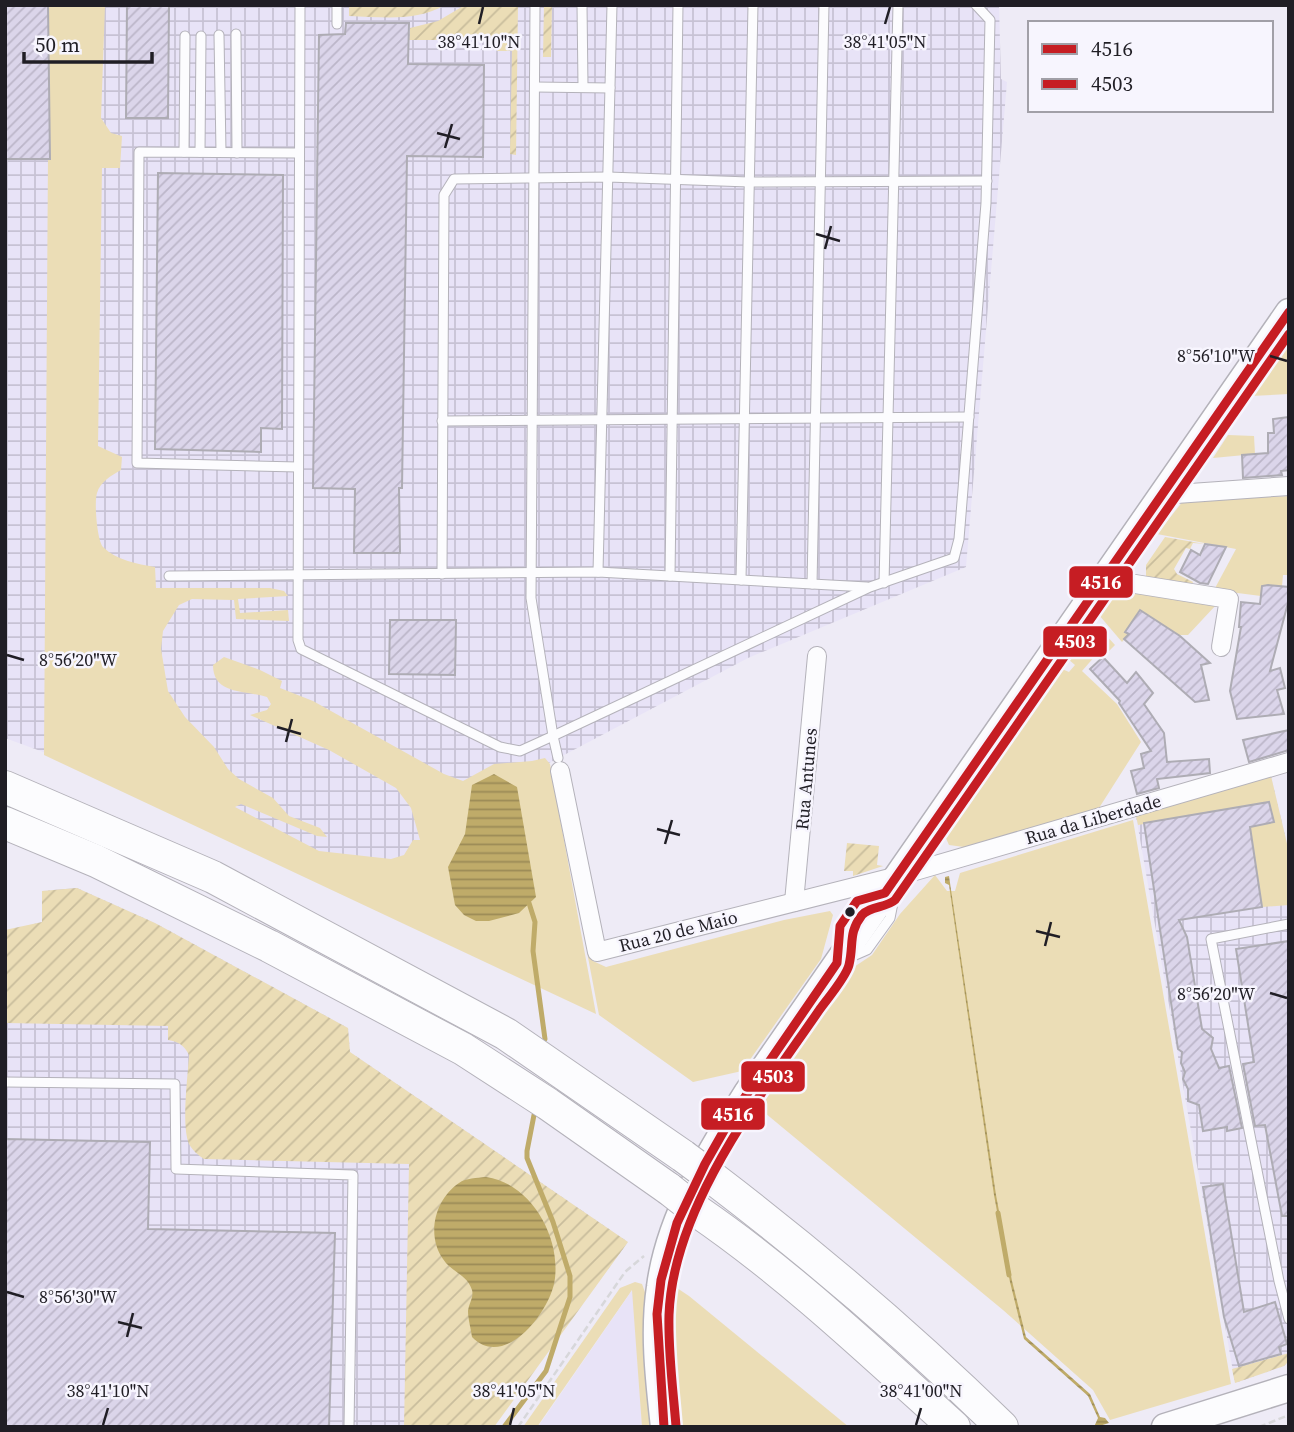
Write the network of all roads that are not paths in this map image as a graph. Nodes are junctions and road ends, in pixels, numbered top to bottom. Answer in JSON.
{"nodes":[{"id":1,"x":300,"y":5,"type":"edge"},
{"id":2,"x":337,"y":5,"type":"edge"},
{"id":3,"x":535,"y":5,"type":"edge"},
{"id":4,"x":582,"y":5,"type":"edge"},
{"id":5,"x":612,"y":5,"type":"edge"},
{"id":6,"x":678,"y":5,"type":"edge"},
{"id":7,"x":753,"y":5,"type":"edge"},
{"id":8,"x":824,"y":5,"type":"edge"},
{"id":9,"x":898,"y":5,"type":"edge"},
{"id":10,"x":976,"y":5,"type":"edge"},
{"id":11,"x":337,"y":24,"type":"dead end"},
{"id":12,"x":236,"y":34,"type":"dead end"},
{"id":13,"x":219,"y":35,"type":"dead end"},
{"id":14,"x":185,"y":36,"type":"dead end"},
{"id":15,"x":201,"y":37,"type":"dead end"},
{"id":16,"x":583,"y":86,"type":"junction"},
{"id":17,"x":535,"y":87,"type":"junction"},
{"id":18,"x":610,"y":88,"type":"junction"},
{"id":19,"x":184,"y":152,"type":"junction"},
{"id":20,"x":200,"y":152,"type":"junction"},
{"id":21,"x":220,"y":152,"type":"junction"},
{"id":22,"x":237,"y":153,"type":"junction"},
{"id":23,"x":299,"y":153,"type":"junction"},
{"id":24,"x":533,"y":177,"type":"junction"},
{"id":25,"x":608,"y":177,"type":"junction"},
{"id":26,"x":676,"y":179,"type":"junction"},
{"id":27,"x":987,"y":181,"type":"junction"},
{"id":28,"x":750,"y":182,"type":"junction"},
{"id":29,"x":820,"y":182,"type":"junction"},
{"id":30,"x":894,"y":182,"type":"junction"},
{"id":31,"x":1289,"y":312,"type":"edge"},
{"id":32,"x":1281,"y":334,"type":"edge"},
{"id":33,"x":888,"y":417,"type":"junction"},
{"id":34,"x":969,"y":417,"type":"junction"},
{"id":35,"x":815,"y":418,"type":"junction"},
{"id":36,"x":745,"y":419,"type":"junction"},
{"id":37,"x":601,"y":420,"type":"junction"},
{"id":38,"x":672,"y":420,"type":"junction"},
{"id":39,"x":442,"y":421,"type":"junction"},
{"id":40,"x":532,"y":421,"type":"junction"},
{"id":41,"x":298,"y":467,"type":"junction"},
{"id":42,"x":1289,"y":486,"type":"edge"},
{"id":43,"x":1162,"y":495,"type":"junction"},
{"id":44,"x":598,"y":572,"type":"junction"},
{"id":45,"x":531,"y":573,"type":"junction"},
{"id":46,"x":442,"y":574,"type":"junction"},
{"id":47,"x":298,"y":575,"type":"junction"},
{"id":48,"x":169,"y":576,"type":"dead end"},
{"id":49,"x":670,"y":576,"type":"junction"},
{"id":50,"x":1104,"y":579,"type":"junction"},
{"id":51,"x":741,"y":580,"type":"junction"},
{"id":52,"x":884,"y":583,"type":"junction"},
{"id":53,"x":812,"y":584,"type":"junction"},
{"id":54,"x":870,"y":587,"type":"junction"},
{"id":55,"x":1221,"y":648,"type":"dead end"},
{"id":56,"x":817,"y":656,"type":"dead end"},
{"id":57,"x":553,"y":736,"type":"junction"},
{"id":58,"x":1289,"y":762,"type":"edge"},
{"id":59,"x":559,"y":764,"type":"joint"},
{"id":60,"x":5,"y":788,"type":"edge"},
{"id":61,"x":5,"y":823,"type":"edge"},
{"id":62,"x":891,"y":885,"type":"junction"},
{"id":63,"x":794,"y":902,"type":"junction"},
{"id":64,"x":1289,"y":924,"type":"edge"},
{"id":65,"x":5,"y":1082,"type":"edge"},
{"id":66,"x":1284,"y":1279,"type":"edge"},
{"id":67,"x":1289,"y":1319,"type":"edge"},
{"id":68,"x":1289,"y":1388,"type":"edge"},
{"id":69,"x":349,"y":1427,"type":"edge"},
{"id":70,"x":664,"y":1427,"type":"edge"},
{"id":71,"x":954,"y":1427,"type":"edge"},
{"id":72,"x":1002,"y":1427,"type":"edge"},
{"id":73,"x":1165,"y":1427,"type":"edge"}],
"edges":[{"from":1,"to":23,"type":"lane"},
{"from":2,"to":11,"type":"lane"},
{"from":3,"to":17,"type":"lane"},
{"from":4,"to":16,"type":"lane"},
{"from":5,"to":18,"type":"lane"},
{"from":6,"to":26,"type":"lane"},
{"from":7,"to":28,"type":"lane"},
{"from":8,"to":29,"type":"lane"},
{"from":9,"to":30,"type":"lane"},
{"from":10,"to":27,"type":"lane"},
{"from":12,"to":22,"type":"lane"},
{"from":13,"to":21,"type":"lane"},
{"from":14,"to":19,"type":"lane"},
{"from":15,"to":20,"type":"lane"},
{"from":16,"to":17,"type":"lane"},
{"from":16,"to":18,"type":"lane"},
{"from":17,"to":24,"type":"lane"},
{"from":18,"to":25,"type":"lane"},
{"from":19,"to":20,"type":"lane"},
{"from":19,"to":41,"type":"lane"},
{"from":20,"to":21,"type":"lane"},
{"from":21,"to":22,"type":"lane"},
{"from":22,"to":23,"type":"lane"},
{"from":23,"to":41,"type":"lane"},
{"from":24,"to":25,"type":"lane"},
{"from":24,"to":39,"type":"lane"},
{"from":24,"to":40,"type":"lane"},
{"from":25,"to":26,"type":"lane"},
{"from":25,"to":37,"type":"lane"},
{"from":26,"to":28,"type":"lane"},
{"from":26,"to":38,"type":"lane"},
{"from":27,"to":30,"type":"lane"},
{"from":27,"to":34,"type":"lane"},
{"from":28,"to":29,"type":"lane"},
{"from":28,"to":36,"type":"lane"},
{"from":29,"to":30,"type":"lane"},
{"from":29,"to":35,"type":"lane"},
{"from":30,"to":33,"type":"lane"},
{"from":31,"to":32,"type":"main road"},
{"from":32,"to":43,"type":"main road"},
{"from":33,"to":34,"type":"lane"},
{"from":33,"to":35,"type":"lane"},
{"from":33,"to":52,"type":"lane"},
{"from":34,"to":52,"type":"lane"},
{"from":35,"to":36,"type":"lane"},
{"from":35,"to":53,"type":"lane"},
{"from":36,"to":38,"type":"lane"},
{"from":36,"to":51,"type":"lane"},
{"from":37,"to":38,"type":"lane"},
{"from":37,"to":40,"type":"lane"},
{"from":37,"to":44,"type":"lane"},
{"from":38,"to":49,"type":"lane"},
{"from":39,"to":40,"type":"lane"},
{"from":39,"to":46,"type":"lane"},
{"from":40,"to":45,"type":"lane"},
{"from":41,"to":47,"type":"lane"},
{"from":42,"to":43,"type":"street"},
{"from":43,"to":50,"type":"main road"},
{"from":44,"to":45,"type":"lane"},
{"from":44,"to":49,"type":"lane"},
{"from":45,"to":46,"type":"lane"},
{"from":45,"to":57,"type":"lane"},
{"from":46,"to":47,"type":"lane"},
{"from":47,"to":48,"type":"lane"},
{"from":47,"to":57,"type":"lane"},
{"from":49,"to":51,"type":"lane"},
{"from":50,"to":55,"type":"street"},
{"from":50,"to":62,"type":"main road"},
{"from":51,"to":53,"type":"lane"},
{"from":52,"to":54,"type":"lane"},
{"from":53,"to":54,"type":"lane"},
{"from":54,"to":57,"type":"lane"},
{"from":56,"to":63,"type":"street","name":"Rua Antunes"},
{"from":57,"to":59,"type":"lane"},
{"from":58,"to":62,"type":"street","name":"Rua da Liberdade"},
{"from":59,"to":63,"type":"street","name":"Rua 20 de Maio"},
{"from":60,"to":72,"type":"highway","bridge":true},
{"from":61,"to":71,"type":"highway","bridge":true},
{"from":62,"to":63,"type":"street","name":"Rua 20 de Maio"},
{"from":62,"to":70,"type":"main road"},
{"from":64,"to":66,"type":"lane"},
{"from":65,"to":69,"type":"lane"},
{"from":66,"to":67,"type":"lane"},
{"from":68,"to":73,"type":"main road"}]}
